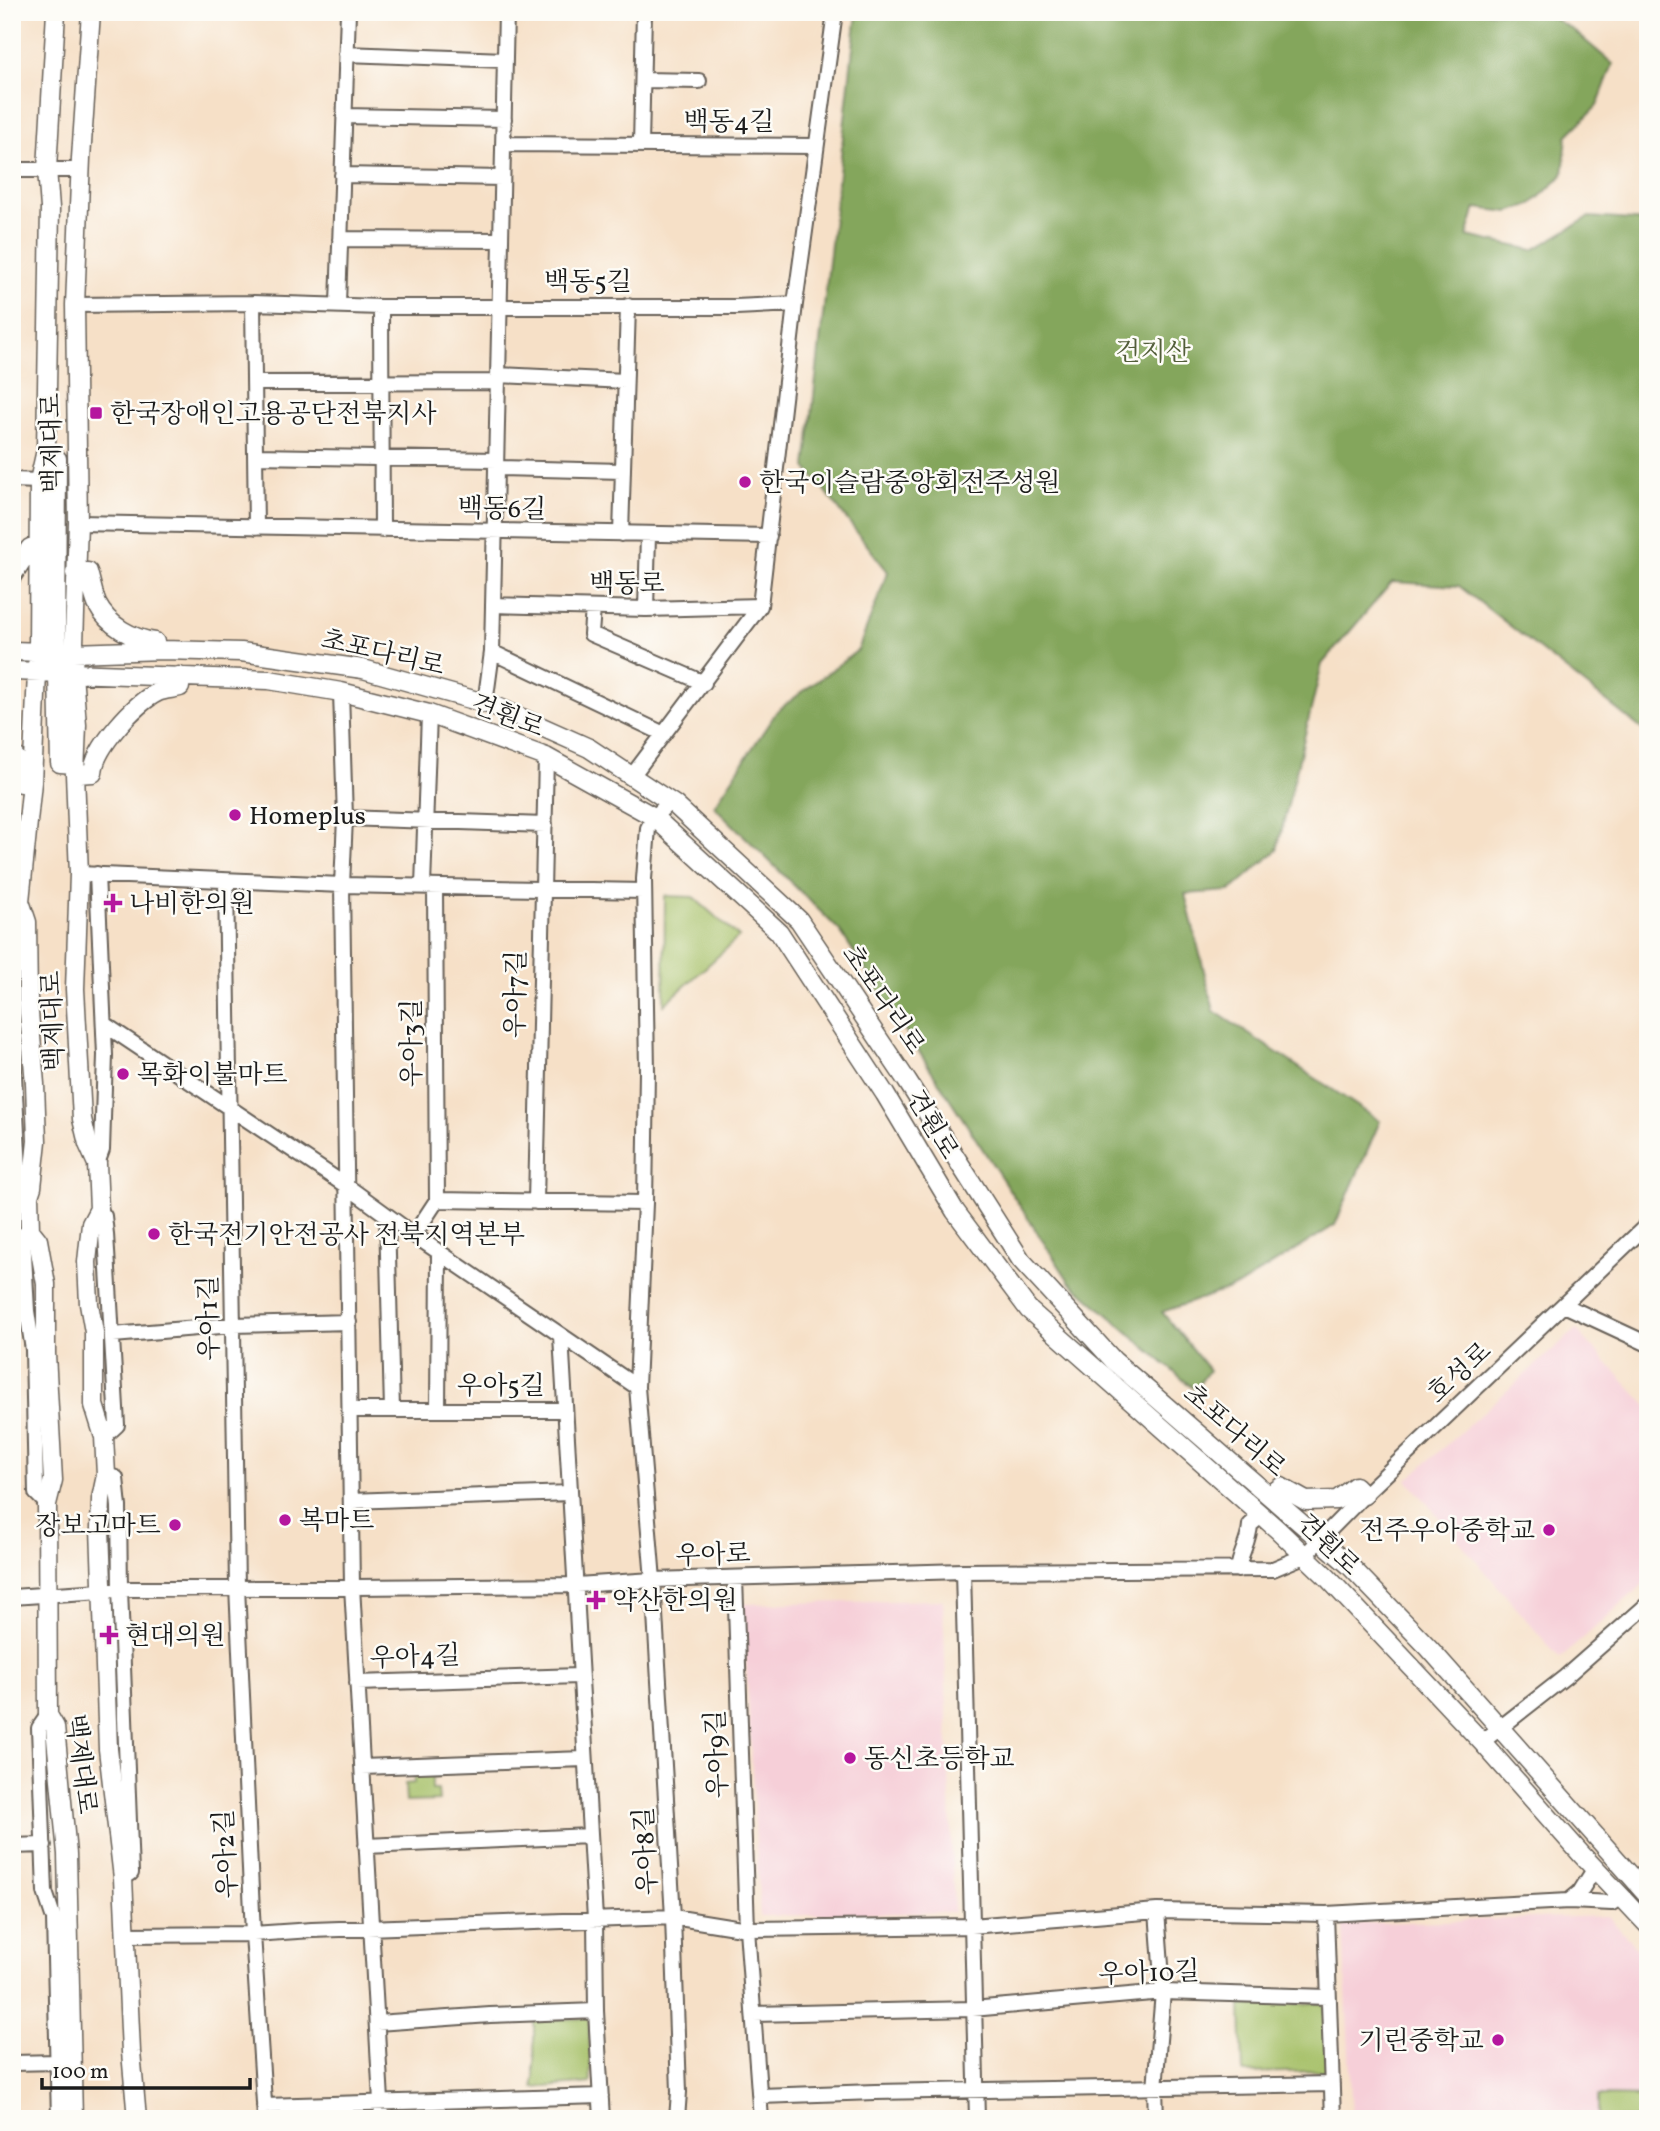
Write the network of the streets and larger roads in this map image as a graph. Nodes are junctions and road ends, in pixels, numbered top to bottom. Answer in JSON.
{"nodes":[{"id":1,"x":56,"y":12,"type":"edge"},
{"id":2,"x":91,"y":12,"type":"edge"},
{"id":3,"x":348,"y":12,"type":"edge"},
{"id":4,"x":506,"y":12,"type":"edge"},
{"id":5,"x":644,"y":12,"type":"edge"},
{"id":6,"x":835,"y":12,"type":"edge"},
{"id":7,"x":346,"y":54,"type":"junction"},
{"id":8,"x":505,"y":60,"type":"junction"},
{"id":9,"x":643,"y":80,"type":"junction"},
{"id":10,"x":699,"y":81,"type":"dead end"},
{"id":11,"x":344,"y":116,"type":"junction"},
{"id":12,"x":504,"y":119,"type":"junction"},
{"id":13,"x":503,"y":144,"type":"junction"},
{"id":14,"x":641,"y":145,"type":"junction"},
{"id":15,"x":816,"y":146,"type":"junction"},
{"id":16,"x":47,"y":169,"type":"junction"},
{"id":17,"x":12,"y":170,"type":"edge"},
{"id":18,"x":80,"y":170,"type":"junction"},
{"id":19,"x":342,"y":175,"type":"junction"},
{"id":20,"x":502,"y":178,"type":"junction"},
{"id":21,"x":340,"y":239,"type":"junction"},
{"id":22,"x":501,"y":240,"type":"junction"},
{"id":23,"x":253,"y":303,"type":"junction"},
{"id":24,"x":338,"y":304,"type":"junction"},
{"id":25,"x":795,"y":304,"type":"junction"},
{"id":26,"x":75,"y":305,"type":"junction"},
{"id":27,"x":499,"y":305,"type":"junction"},
{"id":28,"x":628,"y":306,"type":"junction"},
{"id":29,"x":381,"y":307,"type":"junction"},
{"id":30,"x":498,"y":379,"type":"junction"},
{"id":31,"x":625,"y":381,"type":"junction"},
{"id":32,"x":381,"y":382,"type":"junction"},
{"id":33,"x":254,"y":383,"type":"junction"},
{"id":34,"x":46,"y":450,"type":"junction"},
{"id":35,"x":255,"y":456,"type":"junction"},
{"id":36,"x":382,"y":458,"type":"junction"},
{"id":37,"x":496,"y":464,"type":"junction"},
{"id":38,"x":623,"y":471,"type":"junction"},
{"id":39,"x":12,"y":480,"type":"edge"},
{"id":40,"x":39,"y":481,"type":"junction"},
{"id":41,"x":78,"y":523,"type":"junction"},
{"id":42,"x":256,"y":527,"type":"junction"},
{"id":43,"x":382,"y":530,"type":"junction"},
{"id":44,"x":494,"y":532,"type":"junction"},
{"id":45,"x":621,"y":534,"type":"junction"},
{"id":46,"x":648,"y":535,"type":"junction"},
{"id":47,"x":769,"y":536,"type":"junction"},
{"id":48,"x":39,"y":545,"type":"junction"},
{"id":49,"x":75,"y":573,"type":"junction"},
{"id":50,"x":12,"y":576,"type":"edge"},
{"id":51,"x":493,"y":605,"type":"junction"},
{"id":52,"x":760,"y":606,"type":"junction"},
{"id":53,"x":593,"y":608,"type":"junction"},
{"id":54,"x":646,"y":609,"type":"junction"},
{"id":55,"x":163,"y":650,"type":"junction"},
{"id":56,"x":12,"y":652,"type":"edge"},
{"id":57,"x":38,"y":652,"type":"junction"},
{"id":58,"x":65,"y":652,"type":"junction"},
{"id":59,"x":492,"y":652,"type":"junction"},
{"id":60,"x":12,"y":671,"type":"edge"},
{"id":61,"x":36,"y":672,"type":"junction"},
{"id":62,"x":66,"y":674,"type":"junction"},
{"id":63,"x":179,"y":676,"type":"junction"},
{"id":64,"x":704,"y":683,"type":"junction"},
{"id":65,"x":341,"y":692,"type":"junction"},
{"id":66,"x":485,"y":704,"type":"junction"},
{"id":67,"x":429,"y":714,"type":"junction"},
{"id":68,"x":664,"y":734,"type":"junction"},
{"id":69,"x":12,"y":753,"type":"edge"},
{"id":70,"x":546,"y":757,"type":"junction"},
{"id":71,"x":75,"y":769,"type":"junction"},
{"id":72,"x":632,"y":776,"type":"junction"},
{"id":73,"x":32,"y":782,"type":"junction"},
{"id":74,"x":670,"y":802,"type":"junction"},
{"id":75,"x":653,"y":817,"type":"junction"},
{"id":76,"x":345,"y":818,"type":"junction"},
{"id":77,"x":427,"y":821,"type":"junction"},
{"id":78,"x":545,"y":825,"type":"junction"},
{"id":79,"x":88,"y":874,"type":"junction"},
{"id":80,"x":226,"y":881,"type":"junction"},
{"id":81,"x":342,"y":885,"type":"junction"},
{"id":82,"x":429,"y":887,"type":"junction"},
{"id":83,"x":541,"y":889,"type":"junction"},
{"id":84,"x":643,"y":891,"type":"junction"},
{"id":85,"x":20,"y":901,"type":"junction"},
{"id":86,"x":12,"y":923,"type":"edge"},
{"id":87,"x":104,"y":1024,"type":"junction"},
{"id":88,"x":12,"y":1035,"type":"edge"},
{"id":89,"x":13,"y":1082,"type":"edge"},
{"id":90,"x":230,"y":1110,"type":"junction"},
{"id":91,"x":97,"y":1164,"type":"junction"},
{"id":92,"x":348,"y":1187,"type":"junction"},
{"id":93,"x":29,"y":1196,"type":"junction"},
{"id":94,"x":437,"y":1199,"type":"junction"},
{"id":95,"x":536,"y":1202,"type":"junction"},
{"id":96,"x":645,"y":1203,"type":"junction"},
{"id":97,"x":99,"y":1209,"type":"junction"},
{"id":98,"x":387,"y":1216,"type":"junction"},
{"id":99,"x":1648,"y":1224,"type":"edge"},
{"id":100,"x":30,"y":1230,"type":"junction"},
{"id":101,"x":414,"y":1235,"type":"junction"},
{"id":102,"x":439,"y":1252,"type":"junction"},
{"id":103,"x":1564,"y":1305,"type":"junction"},
{"id":104,"x":349,"y":1322,"type":"junction"},
{"id":105,"x":233,"y":1325,"type":"junction"},
{"id":106,"x":12,"y":1330,"type":"edge"},
{"id":107,"x":29,"y":1330,"type":"junction"},
{"id":108,"x":113,"y":1335,"type":"junction"},
{"id":109,"x":561,"y":1336,"type":"junction"},
{"id":110,"x":1648,"y":1344,"type":"edge"},
{"id":111,"x":637,"y":1387,"type":"junction"},
{"id":112,"x":350,"y":1410,"type":"junction"},
{"id":113,"x":392,"y":1410,"type":"junction"},
{"id":114,"x":438,"y":1410,"type":"junction"},
{"id":115,"x":565,"y":1410,"type":"junction"},
{"id":116,"x":104,"y":1437,"type":"junction"},
{"id":117,"x":106,"y":1475,"type":"junction"},
{"id":118,"x":569,"y":1493,"type":"junction"},
{"id":119,"x":1270,"y":1495,"type":"junction"},
{"id":120,"x":1364,"y":1495,"type":"junction"},
{"id":121,"x":351,"y":1501,"type":"junction"},
{"id":122,"x":47,"y":1504,"type":"junction"},
{"id":123,"x":1261,"y":1516,"type":"junction"},
{"id":124,"x":1321,"y":1539,"type":"junction"},
{"id":125,"x":1304,"y":1556,"type":"junction"},
{"id":126,"x":1238,"y":1570,"type":"junction"},
{"id":127,"x":962,"y":1571,"type":"junction"},
{"id":128,"x":734,"y":1578,"type":"junction"},
{"id":129,"x":653,"y":1580,"type":"junction"},
{"id":130,"x":577,"y":1585,"type":"junction"},
{"id":131,"x":352,"y":1586,"type":"junction"},
{"id":132,"x":237,"y":1587,"type":"junction"},
{"id":133,"x":120,"y":1589,"type":"junction"},
{"id":134,"x":101,"y":1591,"type":"junction"},
{"id":135,"x":47,"y":1595,"type":"junction"},
{"id":136,"x":12,"y":1597,"type":"edge"},
{"id":137,"x":1648,"y":1604,"type":"edge"},
{"id":138,"x":579,"y":1676,"type":"junction"},
{"id":139,"x":357,"y":1683,"type":"junction"},
{"id":140,"x":48,"y":1715,"type":"junction"},
{"id":141,"x":1499,"y":1727,"type":"junction"},
{"id":142,"x":1482,"y":1742,"type":"junction"},
{"id":143,"x":584,"y":1759,"type":"junction"},
{"id":144,"x":362,"y":1767,"type":"junction"},
{"id":145,"x":589,"y":1836,"type":"junction"},
{"id":146,"x":44,"y":1844,"type":"junction"},
{"id":147,"x":12,"y":1846,"type":"edge"},
{"id":148,"x":366,"y":1846,"type":"junction"},
{"id":149,"x":1595,"y":1868,"type":"junction"},
{"id":150,"x":123,"y":1878,"type":"junction"},
{"id":151,"x":1648,"y":1895,"type":"edge"},
{"id":152,"x":1622,"y":1896,"type":"junction"},
{"id":153,"x":1569,"y":1901,"type":"junction"},
{"id":154,"x":1157,"y":1911,"type":"junction"},
{"id":155,"x":1326,"y":1914,"type":"junction"},
{"id":156,"x":673,"y":1917,"type":"junction"},
{"id":157,"x":54,"y":1919,"type":"junction"},
{"id":158,"x":594,"y":1919,"type":"junction"},
{"id":159,"x":1648,"y":1925,"type":"edge"},
{"id":160,"x":971,"y":1926,"type":"junction"},
{"id":161,"x":371,"y":1927,"type":"junction"},
{"id":162,"x":747,"y":1929,"type":"junction"},
{"id":163,"x":253,"y":1934,"type":"junction"},
{"id":164,"x":125,"y":1935,"type":"junction"},
{"id":165,"x":68,"y":1944,"type":"junction"},
{"id":166,"x":55,"y":1968,"type":"junction"},
{"id":167,"x":1163,"y":1992,"type":"junction"},
{"id":168,"x":1328,"y":1997,"type":"junction"},
{"id":169,"x":972,"y":2009,"type":"junction"},
{"id":170,"x":596,"y":2011,"type":"junction"},
{"id":171,"x":754,"y":2014,"type":"junction"},
{"id":172,"x":377,"y":2023,"type":"junction"},
{"id":173,"x":58,"y":2062,"type":"junction"},
{"id":174,"x":12,"y":2063,"type":"edge"},
{"id":175,"x":1332,"y":2084,"type":"junction"},
{"id":176,"x":1155,"y":2088,"type":"junction"},
{"id":177,"x":976,"y":2091,"type":"junction"},
{"id":178,"x":59,"y":2094,"type":"joint"},
{"id":179,"x":601,"y":2096,"type":"junction"},
{"id":180,"x":760,"y":2096,"type":"junction"},
{"id":181,"x":382,"y":2111,"type":"edge"},
{"id":182,"x":264,"y":2112,"type":"edge"},
{"id":183,"x":71,"y":2118,"type":"edge"},
{"id":184,"x":137,"y":2119,"type":"edge"},
{"id":185,"x":602,"y":2119,"type":"edge"},
{"id":186,"x":677,"y":2119,"type":"edge"},
{"id":187,"x":761,"y":2119,"type":"edge"},
{"id":188,"x":976,"y":2119,"type":"edge"},
{"id":189,"x":1156,"y":2119,"type":"edge"},
{"id":190,"x":1333,"y":2119,"type":"edge"}],
"edges":[{"from":1,"to":16,"type":"street","name":"백제대로"},
{"from":2,"to":18,"type":"street","name":"백제대로"},
{"from":3,"to":7,"type":"street"},
{"from":4,"to":8,"type":"street"},
{"from":5,"to":9,"type":"street"},
{"from":6,"to":15,"type":"street"},
{"from":7,"to":8,"type":"street"},
{"from":7,"to":11,"type":"street"},
{"from":8,"to":12,"type":"street"},
{"from":9,"to":10,"type":"street"},
{"from":9,"to":14,"type":"street"},
{"from":11,"to":12,"type":"street"},
{"from":11,"to":19,"type":"street"},
{"from":12,"to":13,"type":"street"},
{"from":13,"to":14,"type":"street","name":"백동4길"},
{"from":13,"to":20,"type":"street"},
{"from":14,"to":15,"type":"street","name":"백동4길"},
{"from":15,"to":25,"type":"street"},
{"from":16,"to":17,"type":"street"},
{"from":16,"to":18,"type":"street"},
{"from":16,"to":34,"type":"street","name":"백제대로"},
{"from":18,"to":26,"type":"street","name":"백제대로"},
{"from":19,"to":20,"type":"street"},
{"from":19,"to":21,"type":"street"},
{"from":20,"to":22,"type":"street"},
{"from":21,"to":22,"type":"street"},
{"from":21,"to":24,"type":"street"},
{"from":22,"to":27,"type":"street"},
{"from":23,"to":24,"type":"street","name":"백동5길"},
{"from":23,"to":26,"type":"street","name":"백동5길"},
{"from":23,"to":33,"type":"street"},
{"from":24,"to":29,"type":"street","name":"백동5길"},
{"from":25,"to":28,"type":"street","name":"백동5길"},
{"from":25,"to":47,"type":"street"},
{"from":26,"to":41,"type":"street","name":"백제대로"},
{"from":27,"to":28,"type":"street","name":"백동5길"},
{"from":27,"to":29,"type":"street","name":"백동5길"},
{"from":27,"to":30,"type":"street"},
{"from":28,"to":31,"type":"street"},
{"from":29,"to":32,"type":"street"},
{"from":30,"to":31,"type":"street"},
{"from":30,"to":32,"type":"street"},
{"from":30,"to":37,"type":"street"},
{"from":31,"to":38,"type":"street"},
{"from":32,"to":33,"type":"street"},
{"from":32,"to":36,"type":"street"},
{"from":33,"to":35,"type":"street"},
{"from":34,"to":40,"type":"street","name":"백제대로"},
{"from":34,"to":58,"type":"street"},
{"from":35,"to":36,"type":"street"},
{"from":35,"to":42,"type":"street"},
{"from":36,"to":37,"type":"street"},
{"from":36,"to":43,"type":"street"},
{"from":37,"to":38,"type":"street"},
{"from":37,"to":44,"type":"street"},
{"from":38,"to":45,"type":"street"},
{"from":39,"to":40,"type":"street"},
{"from":40,"to":48,"type":"street","name":"백제대로"},
{"from":41,"to":42,"type":"street","name":"백동6길"},
{"from":41,"to":49,"type":"street","name":"백제대로"},
{"from":42,"to":43,"type":"street","name":"백동6길"},
{"from":43,"to":44,"type":"street","name":"백동6길"},
{"from":44,"to":45,"type":"street","name":"백동6길"},
{"from":44,"to":51,"type":"street"},
{"from":45,"to":46,"type":"street","name":"백동6길"},
{"from":46,"to":47,"type":"street","name":"백동6길"},
{"from":46,"to":54,"type":"street"},
{"from":47,"to":52,"type":"street"},
{"from":48,"to":50,"type":"street"},
{"from":48,"to":57,"type":"street","name":"백제대로"},
{"from":49,"to":55,"type":"street"},
{"from":49,"to":58,"type":"street","name":"백제대로"},
{"from":51,"to":53,"type":"street","name":"백동로"},
{"from":51,"to":59,"type":"street"},
{"from":52,"to":54,"type":"street","name":"백동로"},
{"from":52,"to":64,"type":"street"},
{"from":53,"to":54,"type":"street","name":"백동로"},
{"from":53,"to":64,"type":"street"},
{"from":55,"to":58,"type":"street","name":"초포다리로"},
{"from":55,"to":66,"type":"street","name":"초포다리로"},
{"from":56,"to":57,"type":"street","name":"초포다리로"},
{"from":57,"to":58,"type":"street","name":"초포다리로"},
{"from":57,"to":61,"type":"street","name":"백제대로"},
{"from":57,"to":62,"type":"street"},
{"from":58,"to":62,"type":"street","name":"백제대로"},
{"from":59,"to":66,"type":"street"},
{"from":59,"to":68,"type":"street"},
{"from":60,"to":61,"type":"street","name":"견훤로"},
{"from":61,"to":62,"type":"street","name":"견훤로"},
{"from":61,"to":73,"type":"street","name":"백제대로"},
{"from":62,"to":63,"type":"street","name":"견훤로"},
{"from":62,"to":71,"type":"street","name":"백제대로"},
{"from":63,"to":65,"type":"street","name":"견훤로"},
{"from":63,"to":71,"type":"street"},
{"from":64,"to":68,"type":"street"},
{"from":65,"to":67,"type":"street","name":"견훤로"},
{"from":65,"to":76,"type":"street"},
{"from":66,"to":72,"type":"street","name":"초포다리로"},
{"from":67,"to":70,"type":"street","name":"견훤로"},
{"from":67,"to":77,"type":"street","name":"우아3길"},
{"from":68,"to":72,"type":"street"},
{"from":69,"to":73,"type":"street"},
{"from":70,"to":75,"type":"street","name":"견훤로"},
{"from":70,"to":78,"type":"street","name":"우아7길"},
{"from":71,"to":79,"type":"street","name":"백제대로"},
{"from":72,"to":74,"type":"street","name":"초포다리로"},
{"from":73,"to":85,"type":"street","name":"백제대로"},
{"from":74,"to":75,"type":"street"},
{"from":74,"to":119,"type":"street","name":"초포다리로"},
{"from":75,"to":84,"type":"street"},
{"from":75,"to":123,"type":"street","name":"견훤로"},
{"from":76,"to":77,"type":"street"},
{"from":76,"to":81,"type":"street"},
{"from":77,"to":78,"type":"street"},
{"from":77,"to":82,"type":"street","name":"우아3길"},
{"from":78,"to":83,"type":"street","name":"우아7길"},
{"from":79,"to":80,"type":"street"},
{"from":79,"to":87,"type":"street","name":"백제대로"},
{"from":79,"to":91,"type":"street","name":"백제대로"},
{"from":80,"to":81,"type":"street"},
{"from":80,"to":90,"type":"street","name":"우아1길"},
{"from":81,"to":82,"type":"street"},
{"from":81,"to":92,"type":"street"},
{"from":82,"to":83,"type":"street"},
{"from":82,"to":94,"type":"street","name":"우아3길"},
{"from":83,"to":84,"type":"street"},
{"from":83,"to":95,"type":"street","name":"우아7길"},
{"from":84,"to":96,"type":"street"},
{"from":85,"to":86,"type":"street","name":"백제대로"},
{"from":85,"to":93,"type":"street","name":"백제대로"},
{"from":87,"to":90,"type":"street"},
{"from":87,"to":91,"type":"street","name":"백제대로"},
{"from":88,"to":89,"type":"street","name":"백제대로"},
{"from":89,"to":93,"type":"street","name":"백제대로"},
{"from":90,"to":92,"type":"street"},
{"from":90,"to":105,"type":"street","name":"우아1길"},
{"from":91,"to":97,"type":"street","name":"백제대로"},
{"from":92,"to":98,"type":"street"},
{"from":92,"to":104,"type":"street"},
{"from":93,"to":100,"type":"street","name":"백제대로"},
{"from":94,"to":95,"type":"street"},
{"from":94,"to":101,"type":"street"},
{"from":95,"to":96,"type":"street"},
{"from":96,"to":111,"type":"street"},
{"from":97,"to":108,"type":"street","name":"백제대로"},
{"from":97,"to":116,"type":"street","name":"백제대로"},
{"from":98,"to":101,"type":"street"},
{"from":98,"to":113,"type":"street"},
{"from":99,"to":103,"type":"street","name":"호성로"},
{"from":100,"to":107,"type":"street","name":"백제대로"},
{"from":100,"to":122,"type":"street","name":"백제대로"},
{"from":101,"to":102,"type":"street"},
{"from":102,"to":109,"type":"street"},
{"from":102,"to":114,"type":"street"},
{"from":103,"to":110,"type":"street"},
{"from":103,"to":120,"type":"street","name":"호성로"},
{"from":104,"to":105,"type":"street"},
{"from":104,"to":112,"type":"street"},
{"from":105,"to":108,"type":"street"},
{"from":105,"to":132,"type":"street","name":"우아1길"},
{"from":106,"to":107,"type":"street"},
{"from":107,"to":122,"type":"street","name":"백제대로"},
{"from":108,"to":116,"type":"street","name":"백제대로"},
{"from":109,"to":111,"type":"street"},
{"from":109,"to":115,"type":"street","name":"우아5길"},
{"from":111,"to":129,"type":"street"},
{"from":112,"to":113,"type":"street"},
{"from":112,"to":121,"type":"street"},
{"from":113,"to":114,"type":"street"},
{"from":114,"to":115,"type":"street","name":"우아5길"},
{"from":115,"to":118,"type":"street","name":"우아5길"},
{"from":116,"to":117,"type":"street","name":"백제대로"},
{"from":117,"to":133,"type":"street","name":"백제대로"},
{"from":117,"to":134,"type":"street","name":"백제대로"},
{"from":118,"to":121,"type":"street"},
{"from":118,"to":130,"type":"street","name":"우아5길"},
{"from":119,"to":120,"type":"street"},
{"from":119,"to":124,"type":"street","name":"초포다리로"},
{"from":120,"to":124,"type":"street","name":"호성로"},
{"from":121,"to":131,"type":"street"},
{"from":122,"to":135,"type":"street","name":"백제대로"},
{"from":123,"to":125,"type":"street","name":"견훤로"},
{"from":123,"to":126,"type":"street"},
{"from":124,"to":125,"type":"street","name":"호성로"},
{"from":124,"to":141,"type":"street","name":"초포다리로"},
{"from":125,"to":126,"type":"street","name":"우아로"},
{"from":125,"to":142,"type":"street","name":"견훤로"},
{"from":126,"to":127,"type":"street","name":"우아로"},
{"from":127,"to":128,"type":"street","name":"우아로"},
{"from":127,"to":160,"type":"street"},
{"from":128,"to":129,"type":"street","name":"우아로"},
{"from":128,"to":162,"type":"street","name":"우아9길"},
{"from":129,"to":130,"type":"street","name":"우아로"},
{"from":129,"to":156,"type":"street","name":"우아8길"},
{"from":130,"to":131,"type":"street","name":"우아로"},
{"from":130,"to":138,"type":"street","name":"우아5길"},
{"from":131,"to":132,"type":"street","name":"우아로"},
{"from":131,"to":139,"type":"street","name":"우아4길"},
{"from":132,"to":133,"type":"street","name":"우아로"},
{"from":132,"to":163,"type":"street","name":"우아2길"},
{"from":133,"to":134,"type":"street","name":"우아로"},
{"from":133,"to":150,"type":"street","name":"백제대로"},
{"from":134,"to":135,"type":"street","name":"우아로"},
{"from":134,"to":150,"type":"street","name":"백제대로"},
{"from":135,"to":136,"type":"street","name":"우아로"},
{"from":135,"to":140,"type":"street","name":"백제대로"},
{"from":137,"to":141,"type":"street"},
{"from":138,"to":139,"type":"street","name":"우아4길"},
{"from":138,"to":143,"type":"street","name":"우아5길"},
{"from":139,"to":144,"type":"street","name":"우아4길"},
{"from":140,"to":146,"type":"street"},
{"from":140,"to":165,"type":"street","name":"백제대로"},
{"from":141,"to":142,"type":"street"},
{"from":141,"to":151,"type":"street","name":"초포다리로"},
{"from":142,"to":149,"type":"street","name":"견훤로"},
{"from":143,"to":144,"type":"street"},
{"from":143,"to":145,"type":"street","name":"우아5길"},
{"from":144,"to":148,"type":"street","name":"우아4길"},
{"from":145,"to":148,"type":"street"},
{"from":145,"to":158,"type":"street","name":"우아5길"},
{"from":146,"to":147,"type":"street"},
{"from":146,"to":157,"type":"street"},
{"from":148,"to":161,"type":"street","name":"우아4길"},
{"from":149,"to":152,"type":"street","name":"견훤로"},
{"from":149,"to":153,"type":"street"},
{"from":150,"to":164,"type":"street","name":"백제대로"},
{"from":152,"to":153,"type":"street"},
{"from":152,"to":159,"type":"street","name":"견훤로"},
{"from":153,"to":155,"type":"street"},
{"from":154,"to":155,"type":"street"},
{"from":154,"to":160,"type":"street"},
{"from":154,"to":167,"type":"street"},
{"from":155,"to":168,"type":"street"},
{"from":156,"to":158,"type":"street"},
{"from":156,"to":162,"type":"street"},
{"from":156,"to":186,"type":"street","name":"우아8길"},
{"from":157,"to":165,"type":"street"},
{"from":157,"to":166,"type":"street"},
{"from":158,"to":161,"type":"street"},
{"from":158,"to":170,"type":"street","name":"우아5길"},
{"from":160,"to":162,"type":"street"},
{"from":160,"to":169,"type":"street"},
{"from":161,"to":163,"type":"street"},
{"from":161,"to":172,"type":"street","name":"우아4길"},
{"from":162,"to":171,"type":"street","name":"우아9길"},
{"from":163,"to":164,"type":"street"},
{"from":163,"to":182,"type":"street","name":"우아2길"},
{"from":164,"to":184,"type":"street","name":"백제대로"},
{"from":165,"to":166,"type":"street"},
{"from":165,"to":183,"type":"street","name":"백제대로"},
{"from":166,"to":173,"type":"street"},
{"from":167,"to":168,"type":"street","name":"우아10길"},
{"from":167,"to":169,"type":"street","name":"우아10길"},
{"from":167,"to":176,"type":"street"},
{"from":168,"to":175,"type":"street"},
{"from":169,"to":171,"type":"street","name":"우아10길"},
{"from":169,"to":177,"type":"street"},
{"from":170,"to":172,"type":"street"},
{"from":170,"to":179,"type":"street","name":"우아5길"},
{"from":171,"to":180,"type":"street","name":"우아9길"},
{"from":172,"to":181,"type":"street","name":"우아4길"},
{"from":173,"to":174,"type":"street"},
{"from":173,"to":178,"type":"street"},
{"from":175,"to":176,"type":"street"},
{"from":175,"to":190,"type":"street"},
{"from":176,"to":177,"type":"street"},
{"from":176,"to":189,"type":"street"},
{"from":177,"to":180,"type":"street"},
{"from":177,"to":188,"type":"street"},
{"from":178,"to":183,"type":"street"},
{"from":179,"to":181,"type":"street"},
{"from":179,"to":185,"type":"street","name":"우아5길"},
{"from":180,"to":187,"type":"street","name":"우아9길"},
{"from":181,"to":182,"type":"street"}]}
